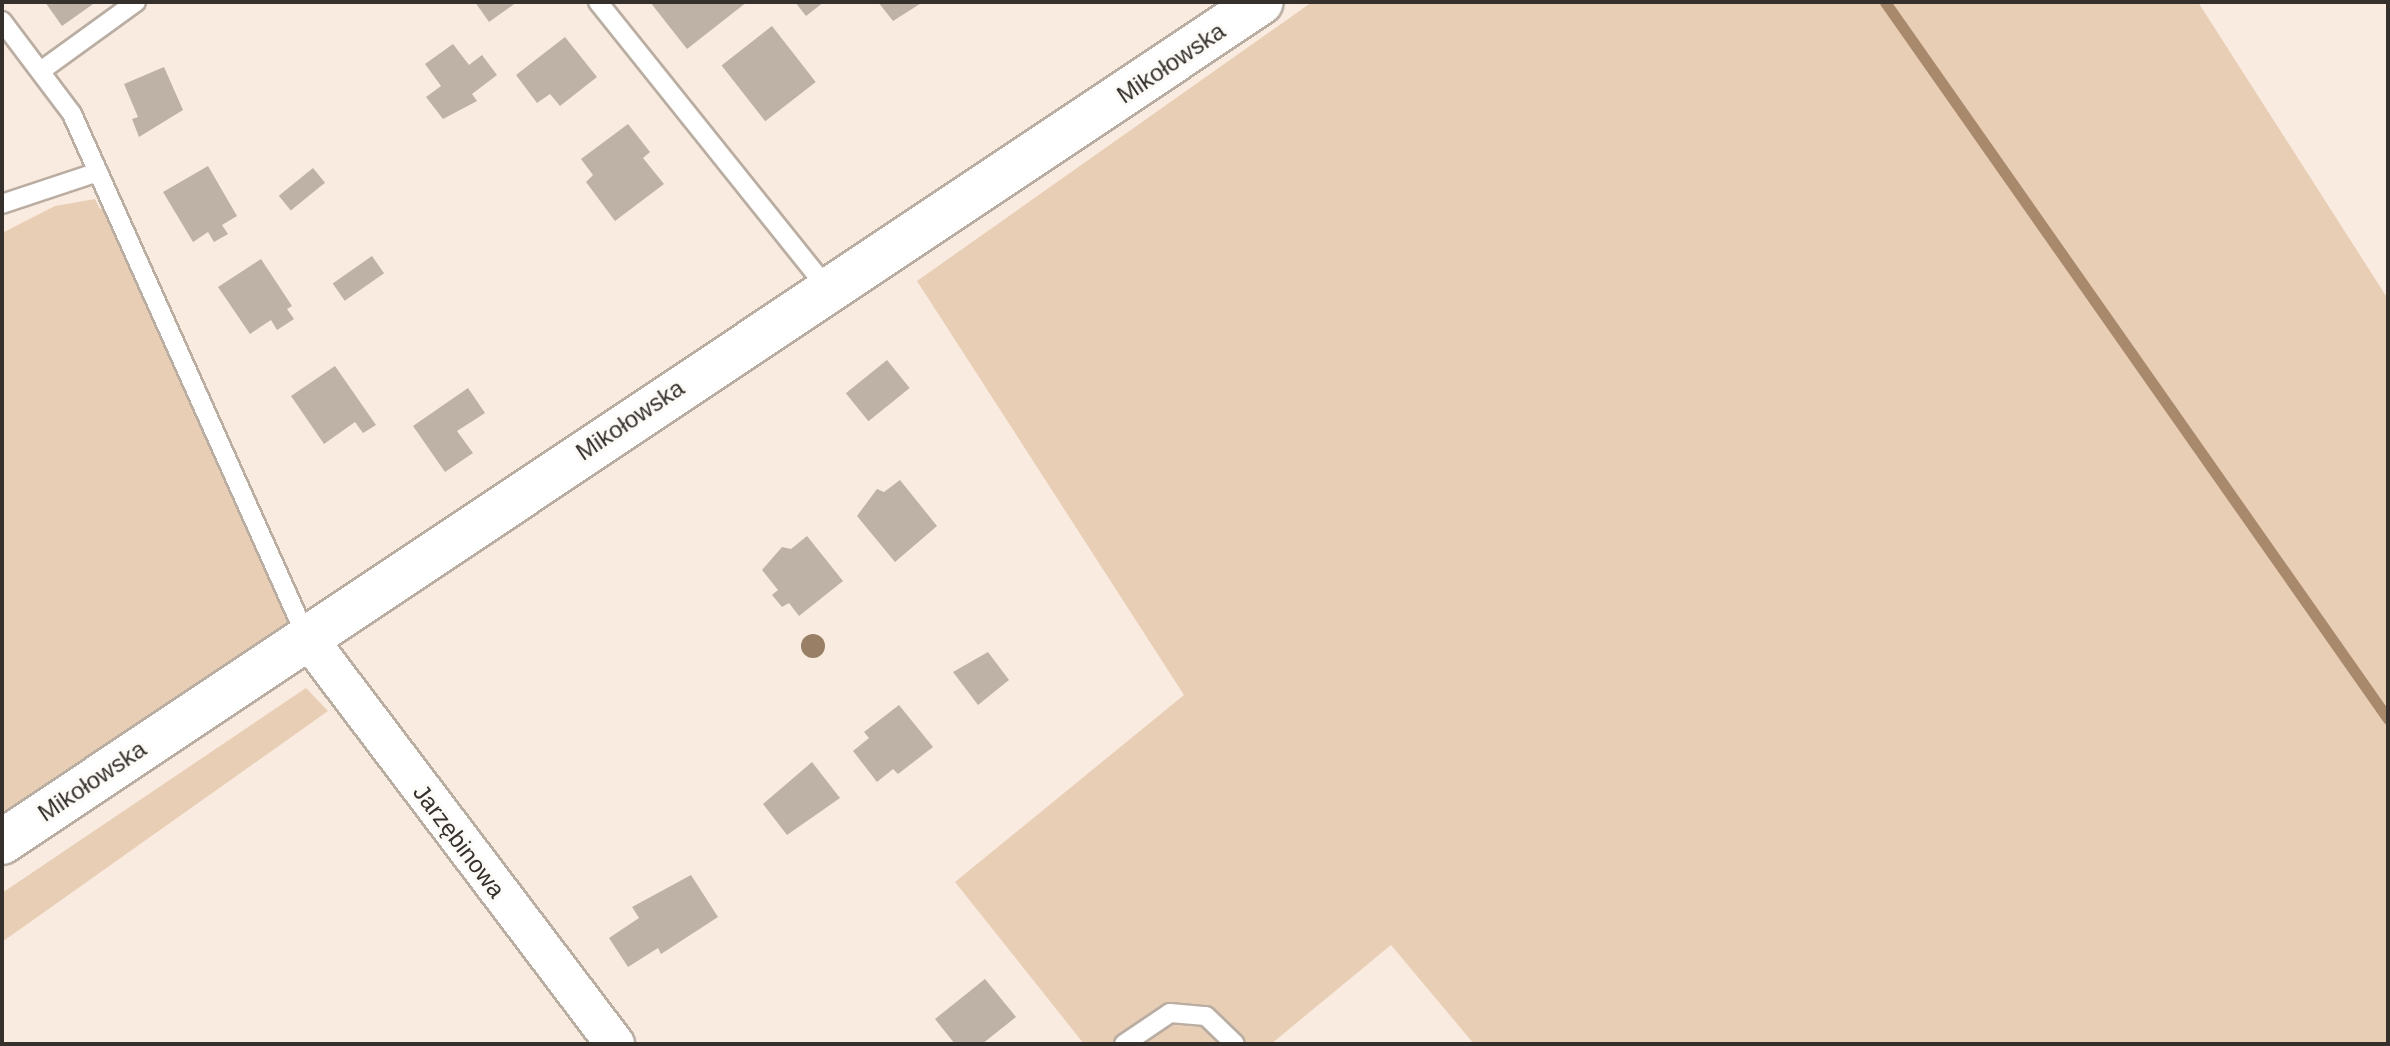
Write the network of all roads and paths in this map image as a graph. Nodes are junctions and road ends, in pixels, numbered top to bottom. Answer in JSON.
{"nodes":[{"id":1,"x":136,"y":2,"type":"edge"},
{"id":2,"x":598,"y":2,"type":"edge"},
{"id":3,"x":1261,"y":2,"type":"edge"},
{"id":4,"x":2,"y":21,"type":"edge"},
{"id":5,"x":42,"y":70,"type":"junction"},
{"id":6,"x":98,"y":172,"type":"junction"},
{"id":7,"x":2,"y":204,"type":"edge"},
{"id":8,"x":827,"y":288,"type":"junction"},
{"id":9,"x":306,"y":636,"type":"junction"},
{"id":10,"x":2,"y":842,"type":"edge"},
{"id":11,"x":615,"y":1044,"type":"edge"},
{"id":12,"x":1124,"y":1044,"type":"edge"},
{"id":13,"x":1235,"y":1044,"type":"edge"}],
"edges":[{"from":1,"to":5,"type":"lane"},
{"from":2,"to":8,"type":"lane"},
{"from":3,"to":8,"type":"main road","name":"Mikołowska"},
{"from":4,"to":5,"type":"lane"},
{"from":5,"to":6,"type":"lane"},
{"from":6,"to":7,"type":"lane"},
{"from":6,"to":9,"type":"lane"},
{"from":8,"to":9,"type":"main road","name":"Mikołowska"},
{"from":9,"to":10,"type":"main road","name":"Mikołowska"},
{"from":9,"to":11,"type":"street","name":"Jarzębinowa"},
{"from":12,"to":13,"type":"lane"}]}
